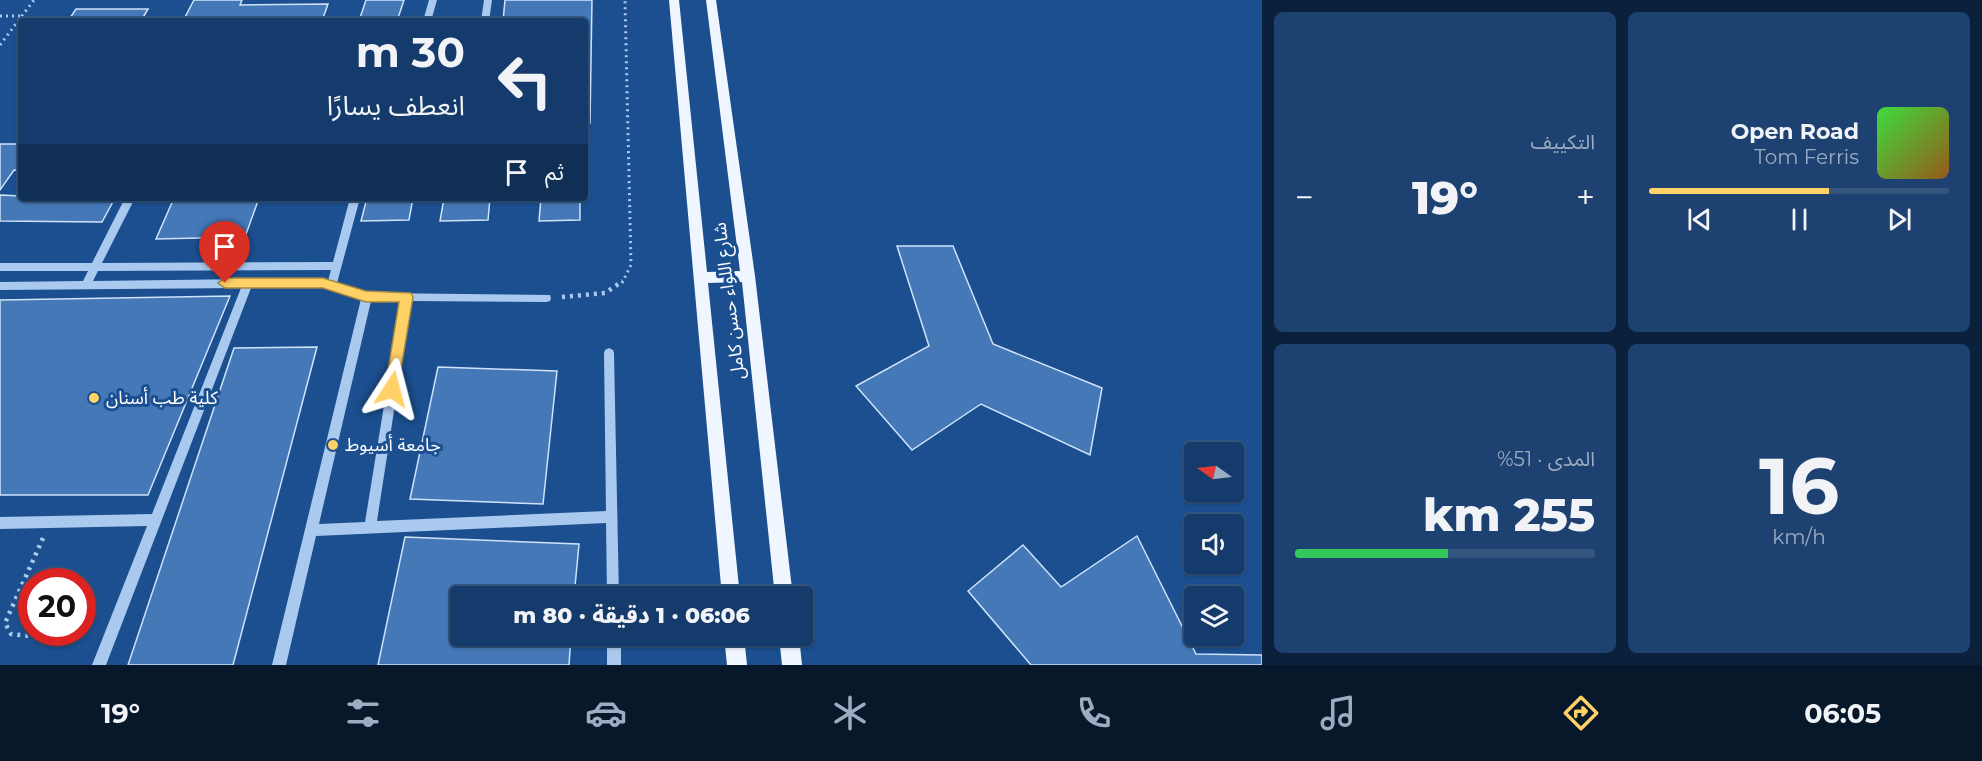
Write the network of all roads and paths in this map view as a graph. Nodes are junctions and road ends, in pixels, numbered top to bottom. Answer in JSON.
{"nodes":[{"id":1,"x":34,"y":0,"type":"edge"},
{"id":2,"x":433,"y":0,"type":"edge"},
{"id":3,"x":488,"y":0,"type":"edge"},
{"id":4,"x":625,"y":0,"type":"edge"},
{"id":5,"x":674,"y":0,"type":"edge"},
{"id":6,"x":711,"y":0,"type":"edge"},
{"id":7,"x":0,"y":16,"type":"edge"},
{"id":8,"x":22,"y":16,"type":"joint"},
{"id":9,"x":428,"y":18,"type":"edge"},
{"id":10,"x":485,"y":18,"type":"edge"},
{"id":11,"x":18,"y":21,"type":"edge"},
{"id":12,"x":0,"y":45,"type":"edge"},
{"id":13,"x":129,"y":201,"type":"edge"},
{"id":14,"x":354,"y":201,"type":"edge"},
{"id":15,"x":337,"y":266,"type":"junction"},
{"id":16,"x":0,"y":267,"type":"edge"},
{"id":17,"x":96,"y":267,"type":"junction"},
{"id":18,"x":748,"y":276,"type":"junction"},
{"id":19,"x":699,"y":278,"type":"junction"},
{"id":20,"x":248,"y":283,"type":"junction"},
{"id":21,"x":86,"y":285,"type":"junction"},
{"id":22,"x":332,"y":285,"type":"junction"},
{"id":23,"x":0,"y":286,"type":"edge"},
{"id":24,"x":366,"y":296,"type":"junction"},
{"id":25,"x":407,"y":297,"type":"junction"},
{"id":26,"x":546,"y":298,"type":"joint"},
{"id":27,"x":609,"y":353,"type":"dead end"},
{"id":28,"x":612,"y":517,"type":"junction"},
{"id":29,"x":155,"y":520,"type":"junction"},
{"id":30,"x":51,"y":522,"type":"junction"},
{"id":31,"x":0,"y":523,"type":"edge"},
{"id":32,"x":370,"y":527,"type":"junction"},
{"id":33,"x":312,"y":530,"type":"junction"},
{"id":34,"x":30,"y":568,"type":"edge"},
{"id":35,"x":613,"y":586,"type":"edge"},
{"id":36,"x":729,"y":586,"type":"edge"},
{"id":37,"x":783,"y":586,"type":"edge"},
{"id":38,"x":18,"y":594,"type":"edge"},
{"id":39,"x":18,"y":635,"type":"edge"},
{"id":40,"x":614,"y":646,"type":"edge"},
{"id":41,"x":735,"y":646,"type":"edge"},
{"id":42,"x":790,"y":646,"type":"edge"},
{"id":43,"x":99,"y":665,"type":"edge"},
{"id":44,"x":279,"y":665,"type":"edge"},
{"id":45,"x":614,"y":665,"type":"edge"},
{"id":46,"x":737,"y":665,"type":"edge"},
{"id":47,"x":792,"y":665,"type":"edge"}],
"edges":[{"from":1,"to":8,"type":"path"},
{"from":2,"to":9,"type":"lane"},
{"from":3,"to":10,"type":"lane"},
{"from":4,"to":26,"type":"path"},
{"from":5,"to":19,"type":"main road","name":"شارع اللواء حسن كامل"},
{"from":6,"to":18,"type":"main road","name":"شارع اللواء حسن كامل"},
{"from":7,"to":8,"type":"path"},
{"from":11,"to":12,"type":"path"},
{"from":13,"to":17,"type":"lane"},
{"from":14,"to":15,"type":"lane"},
{"from":15,"to":17,"type":"lane"},
{"from":15,"to":22,"type":"lane"},
{"from":16,"to":17,"type":"lane"},
{"from":17,"to":21,"type":"lane"},
{"from":18,"to":19,"type":"main road"},
{"from":18,"to":37,"type":"main road","name":"شارع اللواء حسن كامل"},
{"from":19,"to":36,"type":"main road","name":"شارع اللواء حسن كامل"},
{"from":20,"to":21,"type":"lane"},
{"from":20,"to":22,"type":"lane"},
{"from":20,"to":29,"type":"lane"},
{"from":21,"to":23,"type":"lane"},
{"from":22,"to":24,"type":"lane"},
{"from":24,"to":25,"type":"lane"},
{"from":24,"to":33,"type":"lane"},
{"from":25,"to":26,"type":"lane"},
{"from":25,"to":32,"type":"lane"},
{"from":27,"to":28,"type":"lane"},
{"from":28,"to":32,"type":"lane"},
{"from":28,"to":35,"type":"lane"},
{"from":29,"to":30,"type":"lane"},
{"from":29,"to":43,"type":"lane"},
{"from":30,"to":31,"type":"lane"},
{"from":30,"to":34,"type":"path"},
{"from":32,"to":33,"type":"lane"},
{"from":33,"to":44,"type":"lane"},
{"from":38,"to":39,"type":"path"},
{"from":40,"to":45,"type":"lane"},
{"from":41,"to":46,"type":"main road"},
{"from":42,"to":47,"type":"main road"}]}
